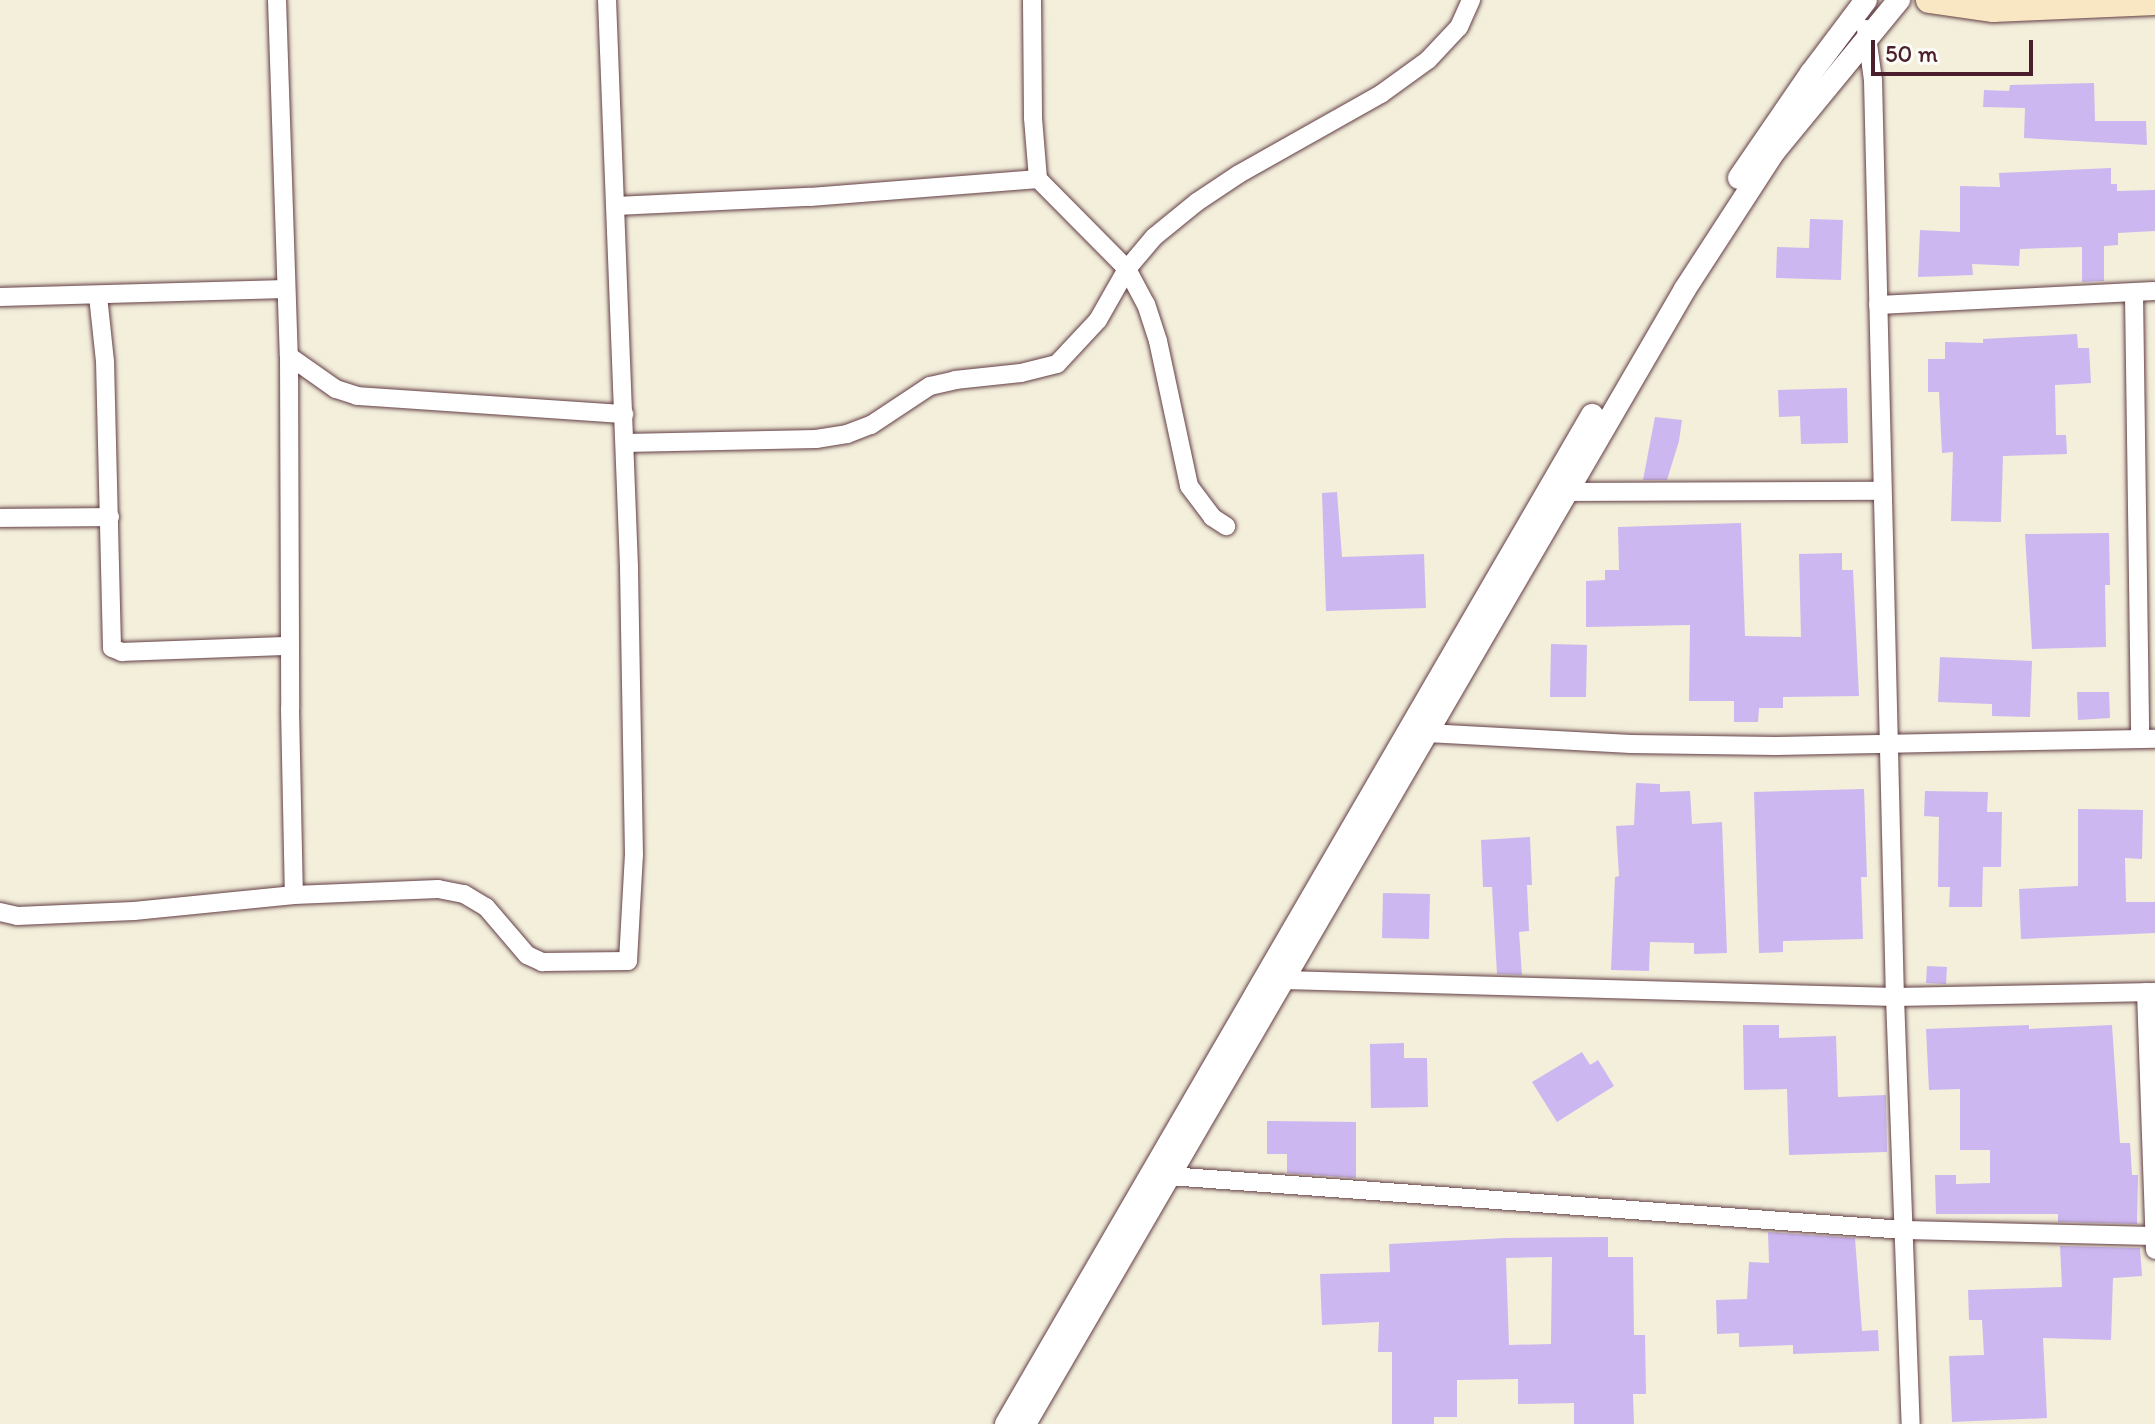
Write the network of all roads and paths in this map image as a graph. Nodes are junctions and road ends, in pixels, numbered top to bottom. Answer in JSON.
{"nodes":[{"id":1,"x":277,"y":0,"type":"edge"},
{"id":2,"x":607,"y":0,"type":"edge"},
{"id":3,"x":1032,"y":0,"type":"edge"},
{"id":4,"x":1471,"y":0,"type":"edge"},
{"id":5,"x":1899,"y":0,"type":"edge"},
{"id":6,"x":1929,"y":0,"type":"edge"},
{"id":7,"x":2155,"y":2,"type":"edge"},
{"id":8,"x":1861,"y":6,"type":"edge"},
{"id":9,"x":1869,"y":33,"type":"junction"},
{"id":10,"x":1038,"y":179,"type":"junction"},
{"id":11,"x":616,"y":206,"type":"junction"},
{"id":12,"x":1127,"y":269,"type":"junction"},
{"id":13,"x":286,"y":289,"type":"junction"},
{"id":14,"x":2155,"y":291,"type":"edge"},
{"id":15,"x":2134,"y":293,"type":"junction"},
{"id":16,"x":98,"y":296,"type":"junction"},
{"id":17,"x":0,"y":297,"type":"edge"},
{"id":18,"x":1878,"y":305,"type":"junction"},
{"id":19,"x":289,"y":356,"type":"junction"},
{"id":20,"x":624,"y":414,"type":"junction"},
{"id":21,"x":625,"y":443,"type":"junction"},
{"id":22,"x":2147,"y":472,"type":"edge"},
{"id":23,"x":1881,"y":491,"type":"junction"},
{"id":24,"x":1566,"y":492,"type":"junction"},
{"id":25,"x":110,"y":517,"type":"junction"},
{"id":26,"x":0,"y":518,"type":"edge"},
{"id":27,"x":1226,"y":526,"type":"dead end"},
{"id":28,"x":289,"y":646,"type":"junction"},
{"id":29,"x":1427,"y":733,"type":"junction"},
{"id":30,"x":2148,"y":739,"type":"edge"},
{"id":31,"x":1889,"y":747,"type":"junction"},
{"id":32,"x":294,"y":895,"type":"junction"},
{"id":33,"x":0,"y":912,"type":"edge"},
{"id":34,"x":1284,"y":980,"type":"junction"},
{"id":35,"x":2150,"y":992,"type":"edge"},
{"id":36,"x":1895,"y":997,"type":"junction"},
{"id":37,"x":1169,"y":1176,"type":"junction"},
{"id":38,"x":2154,"y":1186,"type":"edge"},
{"id":39,"x":1904,"y":1230,"type":"junction"},
{"id":40,"x":2154,"y":1236,"type":"edge"},
{"id":41,"x":2155,"y":1250,"type":"edge"},
{"id":42,"x":1105,"y":1268,"type":"junction"},
{"id":43,"x":1006,"y":1424,"type":"edge"},
{"id":44,"x":1025,"y":1424,"type":"edge"},
{"id":45,"x":1911,"y":1424,"type":"edge"}],
"edges":[{"from":1,"to":13,"type":"street"},
{"from":2,"to":11,"type":"street"},
{"from":3,"to":10,"type":"street"},
{"from":4,"to":12,"type":"street"},
{"from":5,"to":9,"type":"street"},
{"from":6,"to":7,"type":"main road"},
{"from":8,"to":9,"type":"street"},
{"from":8,"to":42,"type":"street"},
{"from":9,"to":18,"type":"street"},
{"from":9,"to":24,"type":"street"},
{"from":10,"to":11,"type":"street"},
{"from":10,"to":12,"type":"street"},
{"from":11,"to":20,"type":"street"},
{"from":12,"to":21,"type":"street"},
{"from":12,"to":27,"type":"street"},
{"from":13,"to":16,"type":"street"},
{"from":13,"to":19,"type":"street"},
{"from":14,"to":15,"type":"street"},
{"from":15,"to":18,"type":"street"},
{"from":15,"to":22,"type":"street"},
{"from":16,"to":17,"type":"street"},
{"from":16,"to":25,"type":"street"},
{"from":18,"to":23,"type":"street"},
{"from":19,"to":20,"type":"street"},
{"from":19,"to":28,"type":"street"},
{"from":20,"to":21,"type":"street"},
{"from":21,"to":32,"type":"street"},
{"from":22,"to":30,"type":"street"},
{"from":23,"to":24,"type":"street"},
{"from":23,"to":31,"type":"street"},
{"from":24,"to":29,"type":"street"},
{"from":25,"to":26,"type":"street"},
{"from":25,"to":28,"type":"street"},
{"from":28,"to":32,"type":"street"},
{"from":29,"to":31,"type":"street"},
{"from":29,"to":34,"type":"street"},
{"from":30,"to":31,"type":"street"},
{"from":31,"to":36,"type":"street"},
{"from":32,"to":33,"type":"street"},
{"from":34,"to":36,"type":"street"},
{"from":34,"to":37,"type":"street"},
{"from":35,"to":36,"type":"street"},
{"from":35,"to":38,"type":"street"},
{"from":36,"to":39,"type":"street"},
{"from":37,"to":39,"type":"street"},
{"from":37,"to":42,"type":"street"},
{"from":38,"to":40,"type":"street"},
{"from":39,"to":40,"type":"street"},
{"from":39,"to":45,"type":"street"},
{"from":40,"to":41,"type":"street"},
{"from":42,"to":43,"type":"street"},
{"from":42,"to":44,"type":"street"}]}
